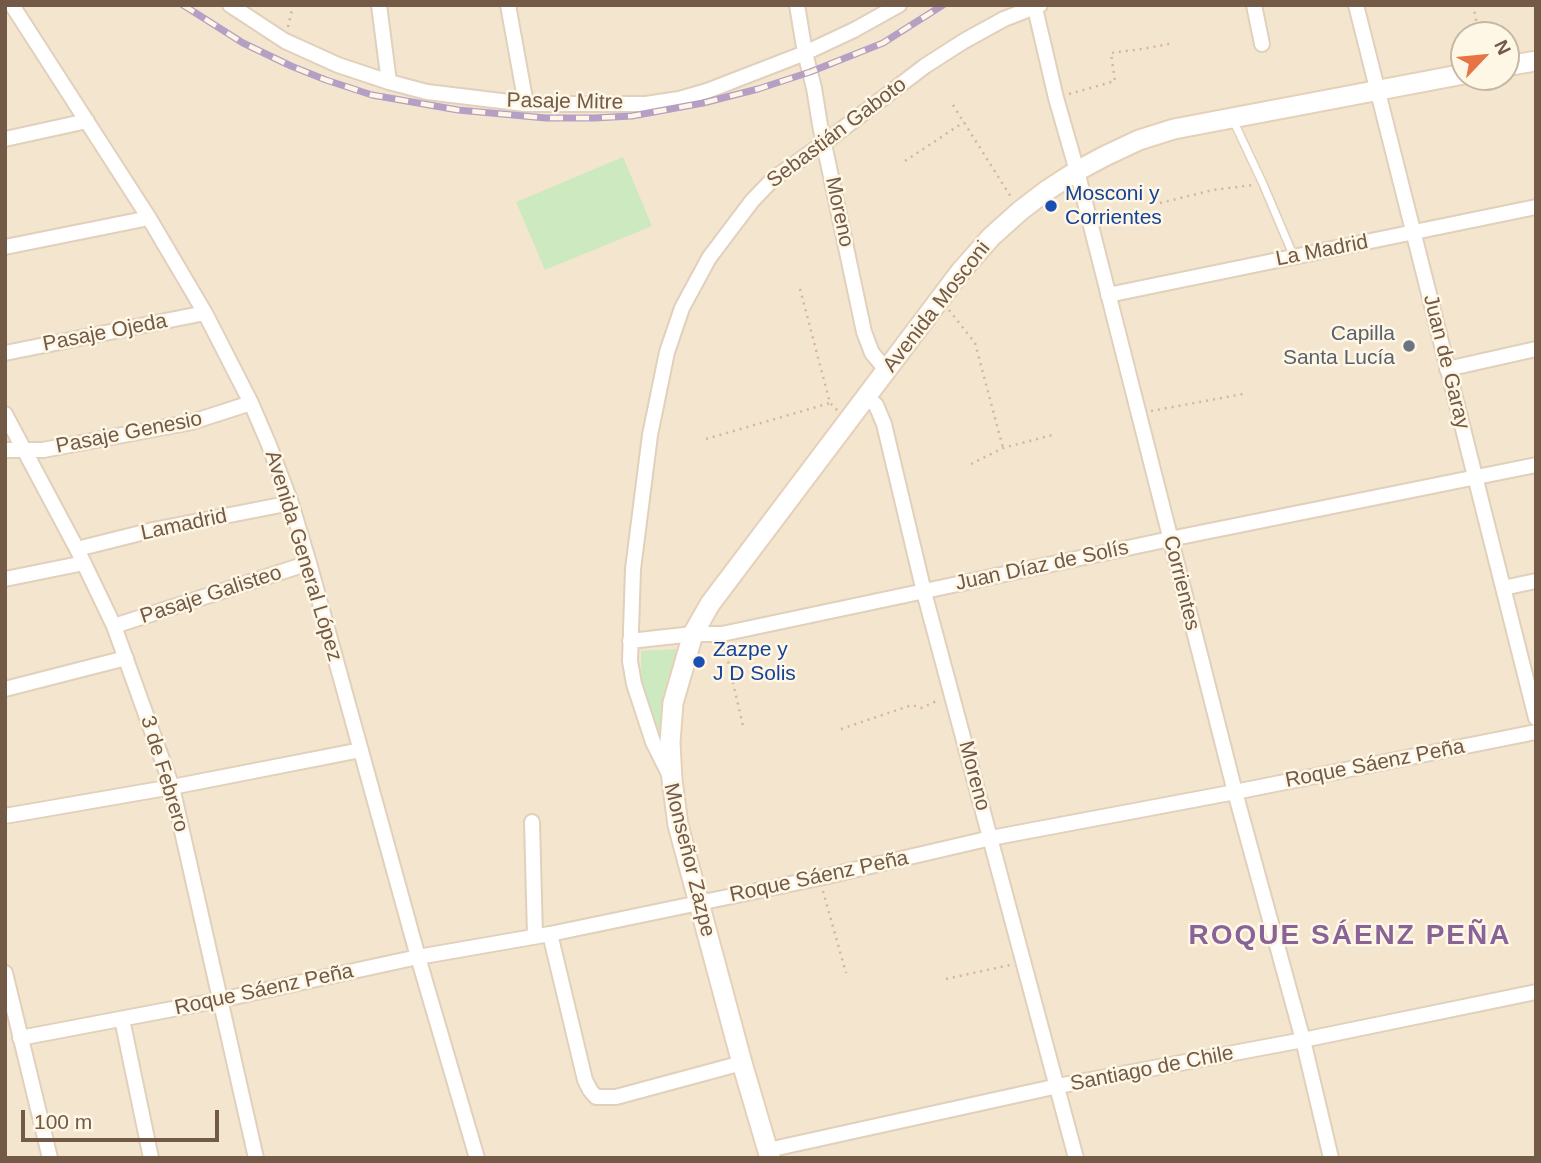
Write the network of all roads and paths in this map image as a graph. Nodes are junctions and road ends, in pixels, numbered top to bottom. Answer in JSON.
{"nodes":[{"id":1,"x":12,"y":5,"type":"edge"},
{"id":2,"x":230,"y":5,"type":"edge"},
{"id":3,"x":293,"y":5,"type":"edge"},
{"id":4,"x":379,"y":5,"type":"edge"},
{"id":5,"x":508,"y":5,"type":"edge"},
{"id":6,"x":796,"y":5,"type":"edge"},
{"id":7,"x":899,"y":5,"type":"edge"},
{"id":8,"x":1254,"y":5,"type":"edge"},
{"id":9,"x":1356,"y":5,"type":"edge"},
{"id":10,"x":1038,"y":6,"type":"edge"},
{"id":11,"x":285,"y":41,"type":"junction"},
{"id":12,"x":1170,"y":44,"type":"dead end"},
{"id":13,"x":1262,"y":44,"type":"dead end"},
{"id":14,"x":805,"y":53,"type":"junction"},
{"id":15,"x":1450,"y":77,"type":"edge"},
{"id":16,"x":389,"y":82,"type":"junction"},
{"id":17,"x":1378,"y":90,"type":"junction"},
{"id":18,"x":1056,"y":98,"type":"junction"},
{"id":19,"x":526,"y":104,"type":"junction"},
{"id":20,"x":953,"y":105,"type":"dead end"},
{"id":21,"x":1233,"y":118,"type":"junction"},
{"id":22,"x":87,"y":121,"type":"junction"},
{"id":23,"x":964,"y":122,"type":"junction"},
{"id":24,"x":5,"y":139,"type":"edge"},
{"id":25,"x":824,"y":143,"type":"junction"},
{"id":26,"x":905,"y":161,"type":"dead end"},
{"id":27,"x":1077,"y":171,"type":"junction"},
{"id":28,"x":1264,"y":184,"type":"junction"},
{"id":29,"x":1160,"y":203,"type":"dead end"},
{"id":30,"x":1536,"y":207,"type":"edge"},
{"id":31,"x":1020,"y":211,"type":"junction"},
{"id":32,"x":149,"y":218,"type":"junction"},
{"id":33,"x":1413,"y":233,"type":"junction"},
{"id":34,"x":5,"y":247,"type":"edge"},
{"id":35,"x":1294,"y":257,"type":"junction"},
{"id":36,"x":800,"y":289,"type":"dead end"},
{"id":37,"x":1108,"y":295,"type":"junction"},
{"id":38,"x":941,"y":299,"type":"junction"},
{"id":39,"x":205,"y":313,"type":"junction"},
{"id":40,"x":1536,"y":349,"type":"edge"},
{"id":41,"x":5,"y":353,"type":"edge"},
{"id":42,"x":1447,"y":369,"type":"junction"},
{"id":43,"x":887,"y":371,"type":"junction"},
{"id":44,"x":1243,"y":394,"type":"dead end"},
{"id":45,"x":867,"y":398,"type":"junction"},
{"id":46,"x":251,"y":403,"type":"junction"},
{"id":47,"x":830,"y":403,"type":"junction"},
{"id":48,"x":5,"y":414,"type":"edge"},
{"id":49,"x":1138,"y":414,"type":"junction"},
{"id":50,"x":848,"y":424,"type":"junction"},
{"id":51,"x":1056,"y":434,"type":"dead end"},
{"id":52,"x":650,"y":435,"type":"joint"},
{"id":53,"x":706,"y":439,"type":"dead end"},
{"id":54,"x":1003,"y":448,"type":"junction"},
{"id":55,"x":5,"y":450,"type":"edge"},
{"id":56,"x":24,"y":450,"type":"junction"},
{"id":57,"x":971,"y":464,"type":"dead end"},
{"id":58,"x":1536,"y":465,"type":"edge"},
{"id":59,"x":1476,"y":477,"type":"junction"},
{"id":60,"x":291,"y":503,"type":"junction"},
{"id":61,"x":1170,"y":539,"type":"junction"},
{"id":62,"x":77,"y":549,"type":"junction"},
{"id":63,"x":84,"y":563,"type":"junction"},
{"id":64,"x":309,"y":564,"type":"junction"},
{"id":65,"x":5,"y":579,"type":"edge"},
{"id":66,"x":1536,"y":580,"type":"edge"},
{"id":67,"x":1503,"y":588,"type":"junction"},
{"id":68,"x":923,"y":592,"type":"junction"},
{"id":69,"x":114,"y":626,"type":"junction"},
{"id":70,"x":694,"y":634,"type":"junction"},
{"id":71,"x":722,"y":634,"type":"junction"},
{"id":72,"x":630,"y":642,"type":"junction"},
{"id":73,"x":126,"y":658,"type":"junction"},
{"id":74,"x":5,"y":689,"type":"edge"},
{"id":75,"x":951,"y":695,"type":"junction"},
{"id":76,"x":1536,"y":718,"type":"edge"},
{"id":77,"x":743,"y":726,"type":"dead end"},
{"id":78,"x":841,"y":729,"type":"dead end"},
{"id":79,"x":1536,"y":732,"type":"edge"},
{"id":80,"x":361,"y":750,"type":"junction"},
{"id":81,"x":672,"y":780,"type":"junction"},
{"id":82,"x":172,"y":787,"type":"junction"},
{"id":83,"x":1235,"y":792,"type":"junction"},
{"id":84,"x":5,"y":816,"type":"edge"},
{"id":85,"x":532,"y":822,"type":"dead end"},
{"id":86,"x":991,"y":838,"type":"junction"},
{"id":87,"x":820,"y":878,"type":"junction"},
{"id":88,"x":699,"y":903,"type":"junction"},
{"id":89,"x":542,"y":935,"type":"junction"},
{"id":90,"x":418,"y":957,"type":"junction"},
{"id":91,"x":1024,"y":961,"type":"junction"},
{"id":92,"x":846,"y":973,"type":"dead end"},
{"id":93,"x":6,"y":976,"type":"edge"},
{"id":94,"x":946,"y":979,"type":"dead end"},
{"id":95,"x":1536,"y":992,"type":"edge"},
{"id":96,"x":220,"y":1000,"type":"junction"},
{"id":97,"x":122,"y":1020,"type":"junction"},
{"id":98,"x":20,"y":1038,"type":"junction"},
{"id":99,"x":1303,"y":1040,"type":"junction"},
{"id":100,"x":742,"y":1063,"type":"junction"},
{"id":101,"x":1058,"y":1086,"type":"junction"},
{"id":102,"x":769,"y":1154,"type":"edge"},
{"id":103,"x":51,"y":1158,"type":"edge"},
{"id":104,"x":151,"y":1158,"type":"edge"},
{"id":105,"x":256,"y":1158,"type":"edge"},
{"id":106,"x":477,"y":1158,"type":"edge"},
{"id":107,"x":1076,"y":1158,"type":"edge"},
{"id":108,"x":1331,"y":1158,"type":"edge"}],
"edges":[{"from":1,"to":22,"type":"street","name":"Avenida General López"},
{"from":2,"to":11,"type":"street","name":"Pasaje Mitre"},
{"from":3,"to":11,"type":"path"},
{"from":4,"to":16,"type":"street"},
{"from":5,"to":19,"type":"street"},
{"from":6,"to":14,"type":"street","name":"Moreno"},
{"from":7,"to":14,"type":"street","name":"Pasaje Mitre"},
{"from":8,"to":13,"type":"street"},
{"from":9,"to":17,"type":"street","name":"Juan de Garay"},
{"from":10,"to":18,"type":"street","name":"Corrientes"},
{"from":10,"to":25,"type":"street","name":"Sebastián Gaboto"},
{"from":11,"to":16,"type":"street","name":"Pasaje Mitre"},
{"from":12,"to":18,"type":"path"},
{"from":14,"to":19,"type":"street","name":"Pasaje Mitre"},
{"from":14,"to":25,"type":"street","name":"Moreno"},
{"from":15,"to":17,"type":"street","name":"Avenida Mosconi"},
{"from":16,"to":19,"type":"street","name":"Pasaje Mitre"},
{"from":17,"to":21,"type":"street","name":"Avenida Mosconi"},
{"from":17,"to":33,"type":"street","name":"Juan de Garay"},
{"from":18,"to":27,"type":"street","name":"Corrientes"},
{"from":20,"to":23,"type":"path"},
{"from":21,"to":27,"type":"street","name":"Avenida Mosconi"},
{"from":21,"to":28,"type":"lane"},
{"from":22,"to":24,"type":"street"},
{"from":22,"to":32,"type":"street","name":"Avenida General López"},
{"from":23,"to":26,"type":"path"},
{"from":23,"to":31,"type":"path"},
{"from":25,"to":43,"type":"street","name":"Moreno"},
{"from":25,"to":52,"type":"street","name":"Sebastián Gaboto"},
{"from":27,"to":31,"type":"street","name":"Avenida Mosconi"},
{"from":27,"to":37,"type":"street","name":"Corrientes"},
{"from":28,"to":29,"type":"path"},
{"from":28,"to":35,"type":"lane"},
{"from":30,"to":33,"type":"street","name":"La Madrid"},
{"from":31,"to":38,"type":"street","name":"Avenida Mosconi"},
{"from":32,"to":34,"type":"street"},
{"from":32,"to":39,"type":"street","name":"Avenida General López"},
{"from":33,"to":35,"type":"street","name":"La Madrid"},
{"from":33,"to":42,"type":"street","name":"Juan de Garay"},
{"from":35,"to":37,"type":"street","name":"La Madrid"},
{"from":36,"to":47,"type":"path"},
{"from":37,"to":49,"type":"street","name":"Corrientes"},
{"from":38,"to":43,"type":"street","name":"Avenida Mosconi"},
{"from":38,"to":54,"type":"path"},
{"from":39,"to":41,"type":"street","name":"Pasaje Ojeda"},
{"from":39,"to":46,"type":"street","name":"Avenida General López"},
{"from":40,"to":42,"type":"street"},
{"from":42,"to":59,"type":"street","name":"Juan de Garay"},
{"from":43,"to":45,"type":"street","name":"Avenida Mosconi"},
{"from":44,"to":49,"type":"path"},
{"from":45,"to":50,"type":"street","name":"Avenida Mosconi"},
{"from":45,"to":68,"type":"street","name":"Moreno"},
{"from":46,"to":56,"type":"street","name":"Pasaje Genesio"},
{"from":46,"to":60,"type":"street","name":"Avenida General López"},
{"from":47,"to":50,"type":"path"},
{"from":47,"to":53,"type":"path"},
{"from":48,"to":56,"type":"street","name":"3 de Febrero"},
{"from":49,"to":61,"type":"street","name":"Corrientes"},
{"from":50,"to":70,"type":"street","name":"Avenida Mosconi"},
{"from":51,"to":54,"type":"path"},
{"from":52,"to":72,"type":"street","name":"Monseñor Zazpe"},
{"from":54,"to":57,"type":"path"},
{"from":55,"to":56,"type":"street","name":"Pasaje Genesio"},
{"from":56,"to":62,"type":"street","name":"3 de Febrero"},
{"from":58,"to":59,"type":"street","name":"Juan Díaz de Solís"},
{"from":59,"to":61,"type":"street","name":"Juan Díaz de Solís"},
{"from":59,"to":67,"type":"street","name":"Juan de Garay"},
{"from":60,"to":62,"type":"street","name":"Lamadrid"},
{"from":60,"to":64,"type":"street","name":"Avenida General López"},
{"from":61,"to":68,"type":"street","name":"Juan Díaz de Solís"},
{"from":61,"to":83,"type":"street","name":"Corrientes"},
{"from":62,"to":63,"type":"street","name":"3 de Febrero"},
{"from":63,"to":65,"type":"street"},
{"from":63,"to":69,"type":"street","name":"3 de Febrero"},
{"from":64,"to":69,"type":"street","name":"Pasaje Galisteo"},
{"from":64,"to":80,"type":"street","name":"Avenida General López"},
{"from":66,"to":67,"type":"street"},
{"from":67,"to":76,"type":"street","name":"Juan de Garay"},
{"from":68,"to":71,"type":"street","name":"Juan Díaz de Solís"},
{"from":68,"to":75,"type":"street","name":"Moreno"},
{"from":69,"to":73,"type":"street","name":"3 de Febrero"},
{"from":70,"to":71,"type":"street","name":"Juan Díaz de Solís"},
{"from":70,"to":72,"type":"street","name":"Juan Díaz de Solís"},
{"from":70,"to":81,"type":"street","name":"Avenida Mosconi"},
{"from":71,"to":77,"type":"path"},
{"from":72,"to":81,"type":"street","name":"Monseñor Zazpe"},
{"from":73,"to":74,"type":"street"},
{"from":73,"to":82,"type":"street","name":"3 de Febrero"},
{"from":75,"to":78,"type":"path"},
{"from":75,"to":86,"type":"street","name":"Moreno"},
{"from":79,"to":83,"type":"street","name":"Roque Sáenz Peña"},
{"from":80,"to":82,"type":"street"},
{"from":80,"to":90,"type":"street","name":"Avenida General López"},
{"from":81,"to":88,"type":"street","name":"Monseñor Zazpe"},
{"from":82,"to":84,"type":"street"},
{"from":82,"to":96,"type":"street","name":"3 de Febrero"},
{"from":83,"to":86,"type":"street","name":"Roque Sáenz Peña"},
{"from":83,"to":99,"type":"street","name":"Corrientes"},
{"from":85,"to":89,"type":"street"},
{"from":86,"to":87,"type":"street","name":"Roque Sáenz Peña"},
{"from":86,"to":91,"type":"street","name":"Moreno"},
{"from":87,"to":88,"type":"street","name":"Roque Sáenz Peña"},
{"from":87,"to":92,"type":"path"},
{"from":88,"to":89,"type":"street","name":"Roque Sáenz Peña"},
{"from":88,"to":100,"type":"street","name":"Monseñor Zazpe"},
{"from":89,"to":90,"type":"street","name":"Roque Sáenz Peña"},
{"from":89,"to":100,"type":"street"},
{"from":90,"to":96,"type":"street","name":"Roque Sáenz Peña"},
{"from":90,"to":106,"type":"street","name":"Avenida General López"},
{"from":91,"to":94,"type":"path"},
{"from":91,"to":101,"type":"street","name":"Moreno"},
{"from":93,"to":98,"type":"street"},
{"from":95,"to":99,"type":"street","name":"Santiago de Chile"},
{"from":96,"to":97,"type":"street","name":"Roque Sáenz Peña"},
{"from":96,"to":105,"type":"street","name":"3 de Febrero"},
{"from":97,"to":98,"type":"street","name":"Roque Sáenz Peña"},
{"from":97,"to":104,"type":"street"},
{"from":98,"to":103,"type":"street"},
{"from":99,"to":101,"type":"street","name":"Santiago de Chile"},
{"from":99,"to":108,"type":"street","name":"Corrientes"},
{"from":100,"to":102,"type":"street","name":"Monseñor Zazpe"},
{"from":101,"to":102,"type":"street","name":"Santiago de Chile"},
{"from":101,"to":107,"type":"street","name":"Moreno"}]}
